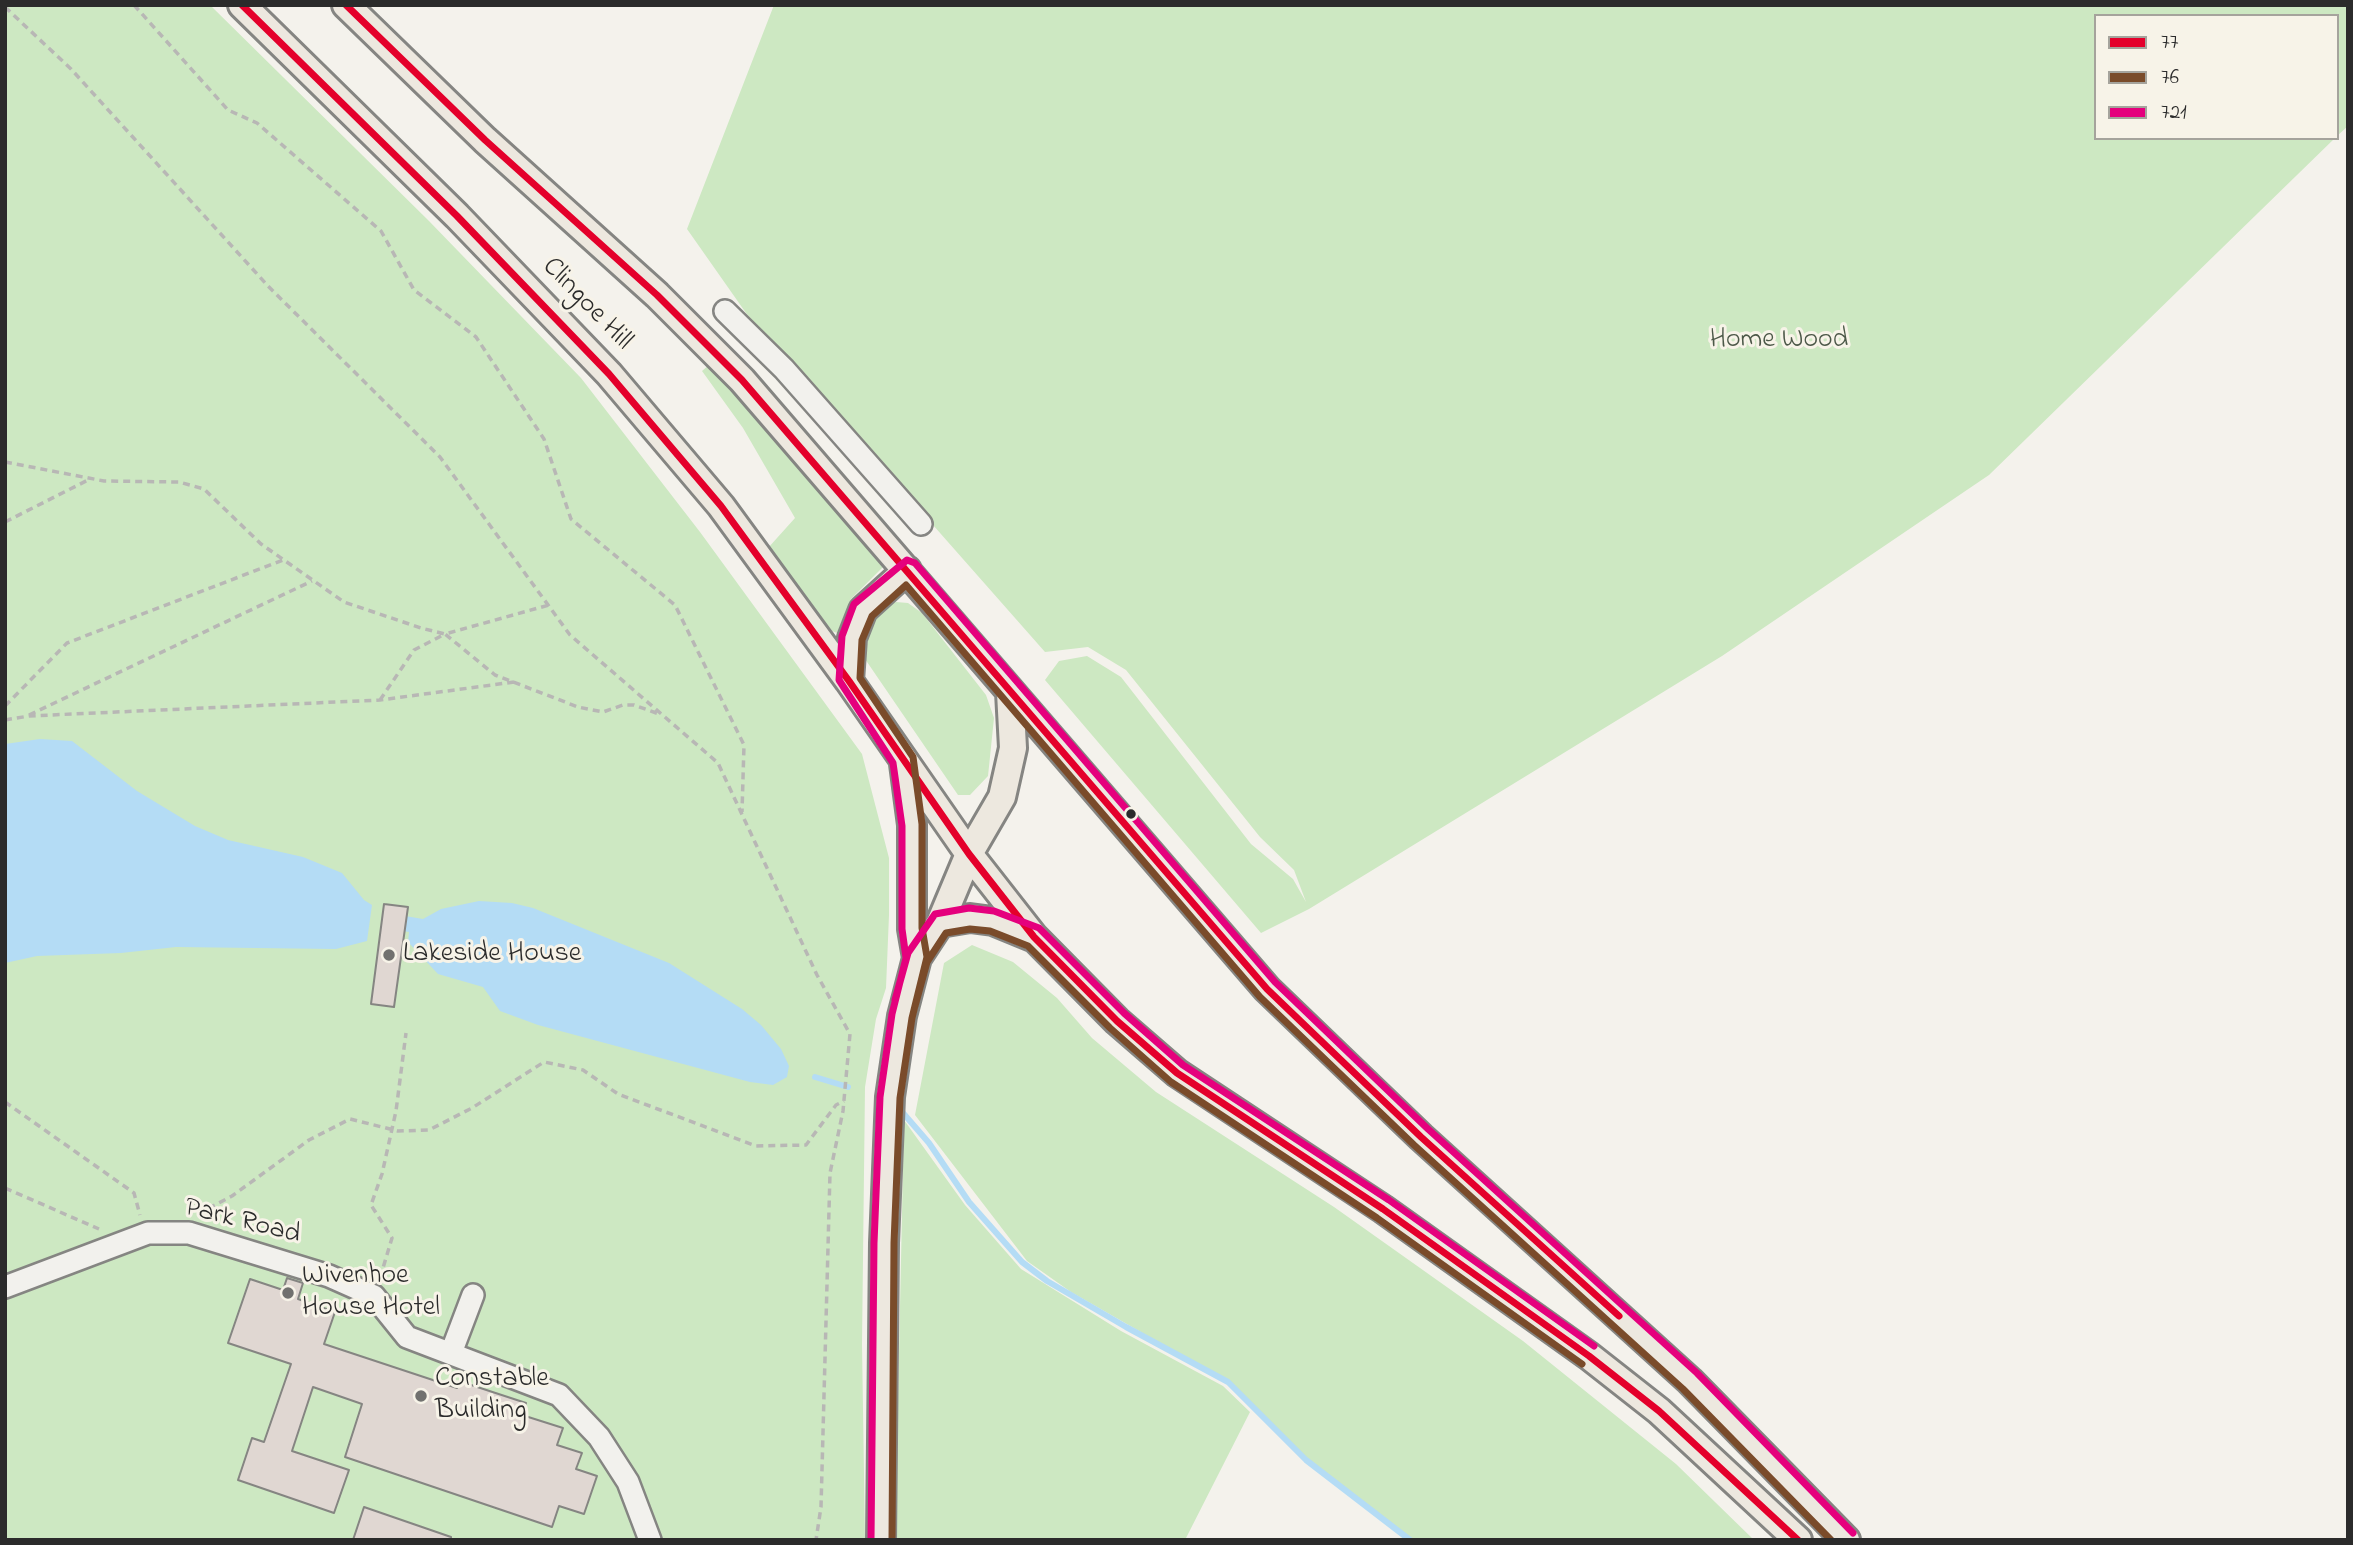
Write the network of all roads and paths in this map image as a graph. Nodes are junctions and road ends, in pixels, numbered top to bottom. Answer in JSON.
{"nodes":[{"id":1,"x":134,"y":5,"type":"edge"},
{"id":2,"x":242,"y":5,"type":"edge"},
{"id":3,"x":346,"y":5,"type":"edge"},
{"id":4,"x":5,"y":7,"type":"edge"},
{"id":5,"x":725,"y":311,"type":"dead end"},
{"id":6,"x":5,"y":463,"type":"edge"},
{"id":7,"x":90,"y":479,"type":"junction"},
{"id":8,"x":5,"y":522,"type":"edge"},
{"id":9,"x":921,"y":524,"type":"dead end"},
{"id":10,"x":283,"y":560,"type":"junction"},
{"id":11,"x":907,"y":570,"type":"junction"},
{"id":12,"x":312,"y":581,"type":"junction"},
{"id":13,"x":549,"y":605,"type":"junction"},
{"id":14,"x":445,"y":634,"type":"junction"},
{"id":15,"x":849,"y":681,"type":"junction"},
{"id":16,"x":514,"y":682,"type":"junction"},
{"id":17,"x":1010,"y":692,"type":"junction"},
{"id":18,"x":380,"y":700,"type":"junction"},
{"id":19,"x":5,"y":706,"type":"edge"},
{"id":20,"x":664,"y":716,"type":"junction"},
{"id":21,"x":24,"y":717,"type":"junction"},
{"id":22,"x":5,"y":720,"type":"edge"},
{"id":23,"x":904,"y":759,"type":"junction"},
{"id":24,"x":742,"y":814,"type":"junction"},
{"id":25,"x":969,"y":855,"type":"junction"},
{"id":26,"x":940,"y":923,"type":"junction"},
{"id":27,"x":1034,"y":937,"type":"junction"},
{"id":28,"x":917,"y":958,"type":"junction"},
{"id":29,"x":406,"y":1033,"type":"dead end"},
{"id":30,"x":844,"y":1101,"type":"junction"},
{"id":31,"x":5,"y":1102,"type":"edge"},
{"id":32,"x":392,"y":1129,"type":"junction"},
{"id":33,"x":190,"y":1219,"type":"dead end"},
{"id":34,"x":142,"y":1221,"type":"dead end"},
{"id":35,"x":5,"y":1287,"type":"edge"},
{"id":36,"x":473,"y":1295,"type":"dead end"},
{"id":37,"x":374,"y":1297,"type":"junction"},
{"id":38,"x":451,"y":1353,"type":"junction"},
{"id":39,"x":650,"y":1540,"type":"edge"},
{"id":40,"x":816,"y":1540,"type":"edge"},
{"id":41,"x":881,"y":1540,"type":"edge"},
{"id":42,"x":1798,"y":1540,"type":"edge"},
{"id":43,"x":1846,"y":1540,"type":"edge"}],
"edges":[{"from":1,"to":24,"type":"path"},
{"from":2,"to":15,"type":"main road","name":"Clingoe Hill"},
{"from":3,"to":11,"type":"main road","name":"Clingoe Hill"},
{"from":4,"to":13,"type":"path"},
{"from":5,"to":9,"type":"street"},
{"from":6,"to":7,"type":"path"},
{"from":7,"to":8,"type":"path"},
{"from":7,"to":10,"type":"path"},
{"from":10,"to":12,"type":"path"},
{"from":10,"to":19,"type":"path"},
{"from":11,"to":15,"type":"main road"},
{"from":11,"to":17,"type":"main road","name":"Clingoe Hill"},
{"from":12,"to":14,"type":"path"},
{"from":12,"to":21,"type":"path"},
{"from":13,"to":14,"type":"path"},
{"from":13,"to":20,"type":"path"},
{"from":14,"to":16,"type":"path"},
{"from":14,"to":18,"type":"path"},
{"from":15,"to":23,"type":"main road","name":"Clingoe Hill"},
{"from":16,"to":18,"type":"path"},
{"from":16,"to":20,"type":"path"},
{"from":17,"to":25,"type":"main road"},
{"from":17,"to":43,"type":"main road","name":"Clingoe Hill"},
{"from":18,"to":21,"type":"path"},
{"from":20,"to":24,"type":"path"},
{"from":21,"to":22,"type":"path"},
{"from":23,"to":25,"type":"main road","name":"Clingoe Hill"},
{"from":23,"to":28,"type":"main road"},
{"from":24,"to":30,"type":"path"},
{"from":25,"to":26,"type":"main road"},
{"from":25,"to":27,"type":"main road","name":"Clingoe Hill"},
{"from":26,"to":27,"type":"main road"},
{"from":26,"to":28,"type":"main road"},
{"from":27,"to":42,"type":"main road","name":"Clingoe Hill"},
{"from":28,"to":41,"type":"main road"},
{"from":29,"to":32,"type":"path"},
{"from":30,"to":32,"type":"path"},
{"from":30,"to":40,"type":"path"},
{"from":31,"to":34,"type":"path"},
{"from":32,"to":33,"type":"path"},
{"from":32,"to":37,"type":"path"},
{"from":35,"to":37,"type":"street","name":"Park Road"},
{"from":36,"to":38,"type":"street"},
{"from":37,"to":38,"type":"street","name":"Park Road"},
{"from":38,"to":39,"type":"street","name":"Park Road"}]}
